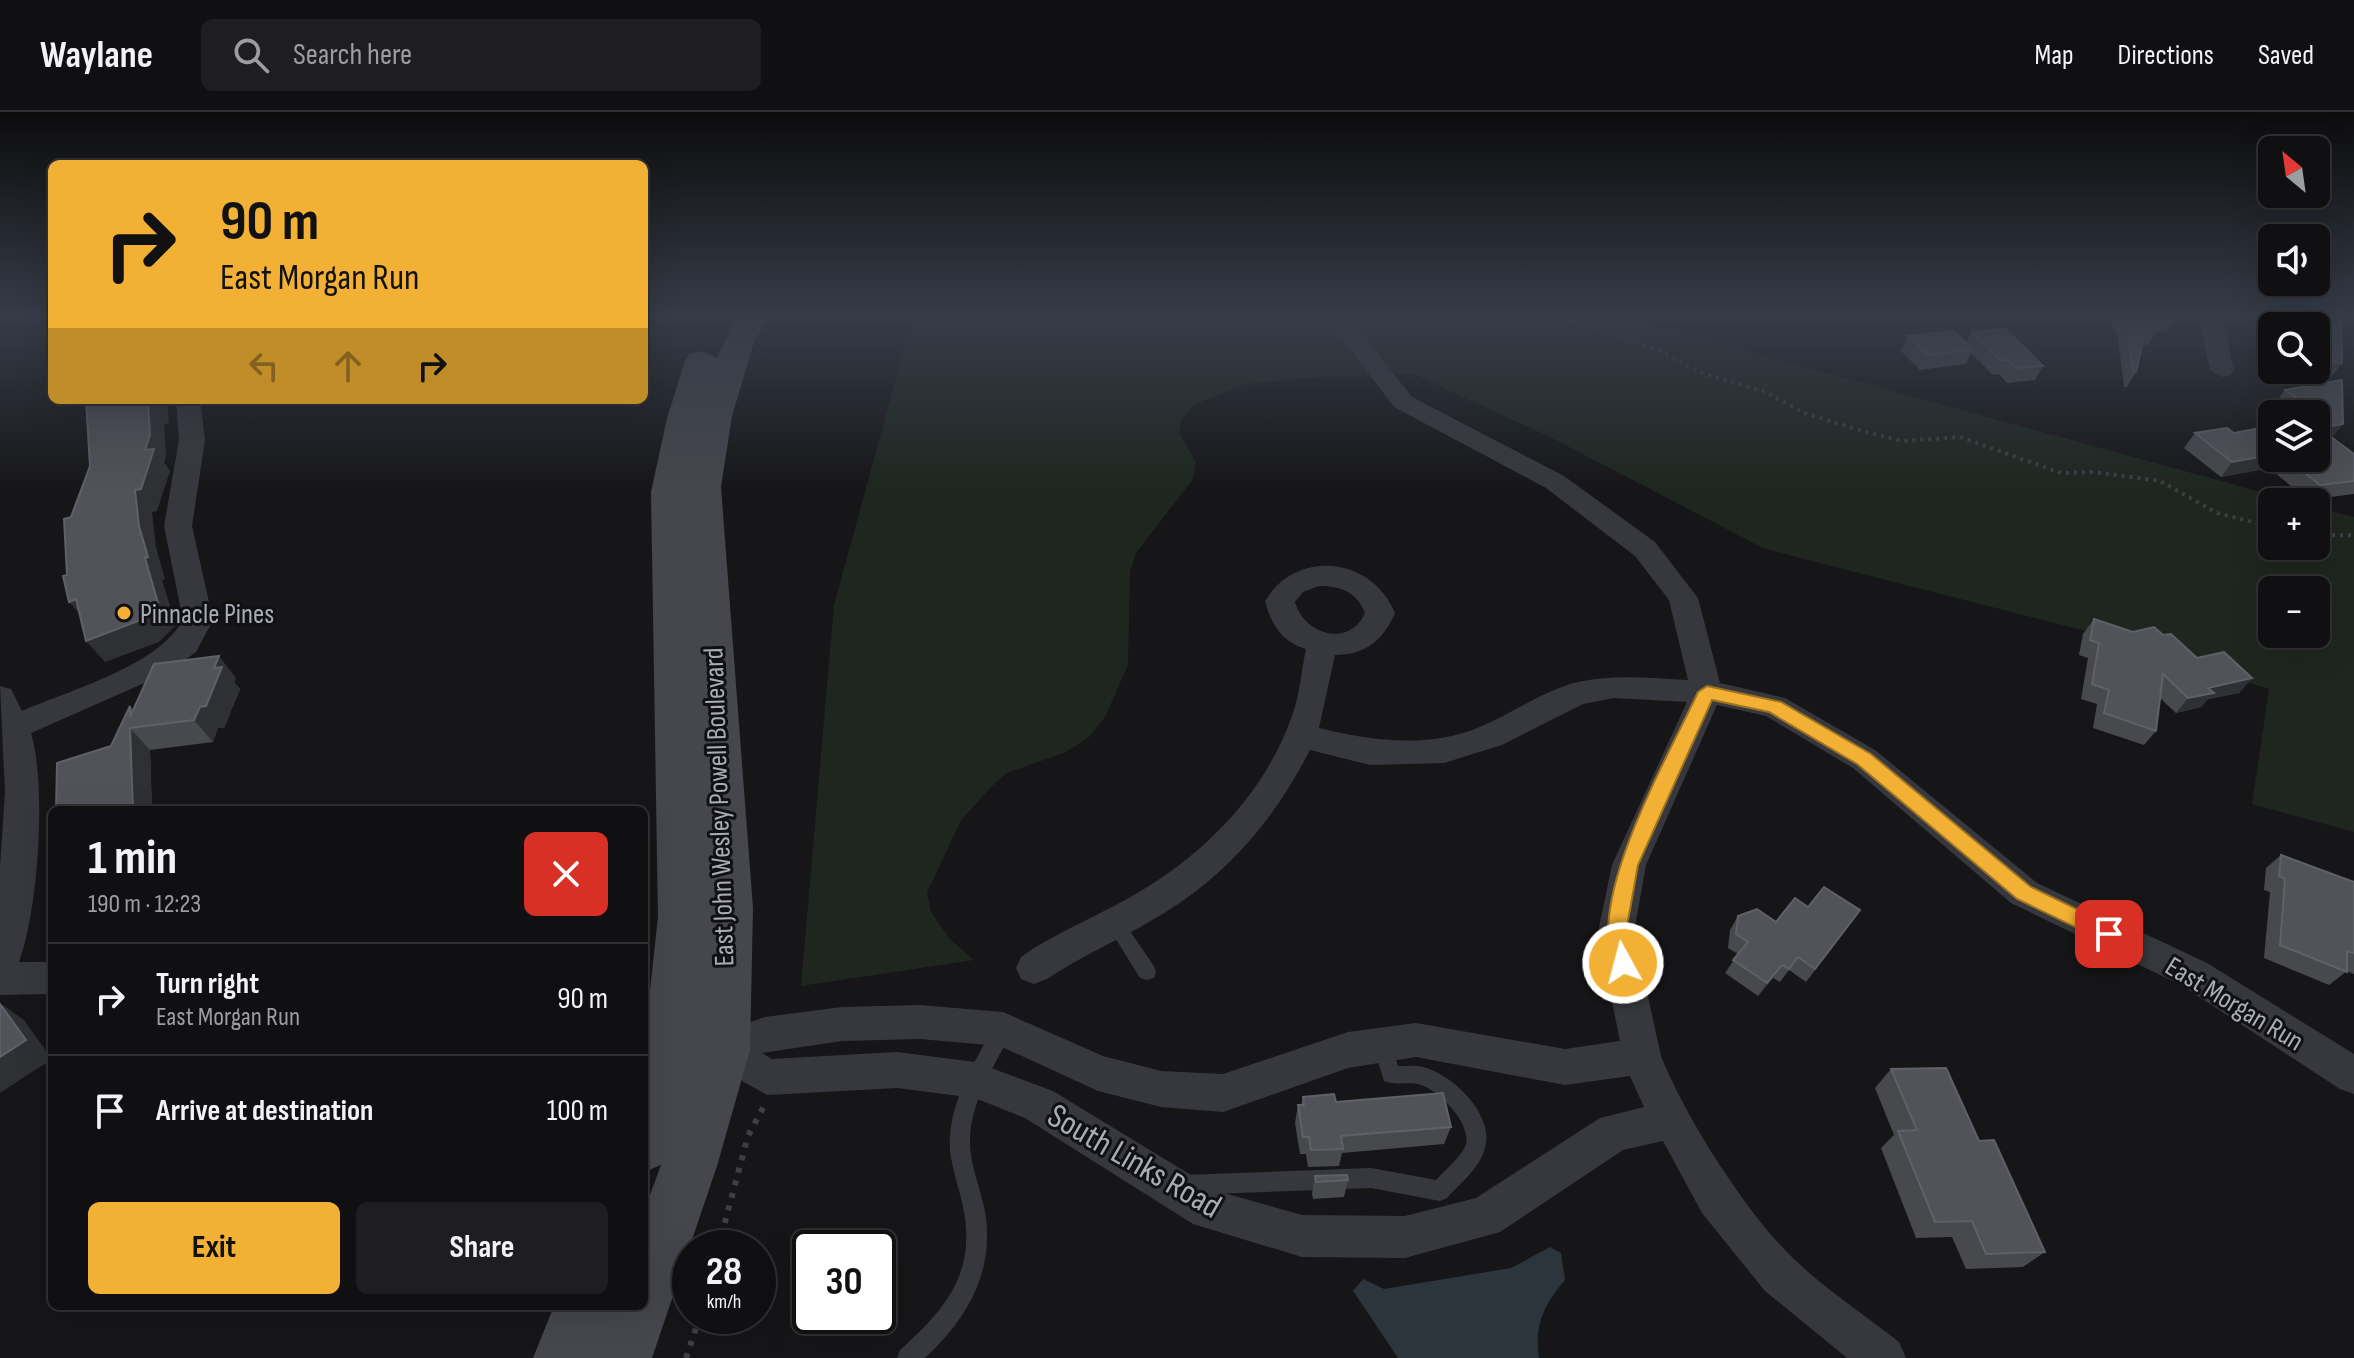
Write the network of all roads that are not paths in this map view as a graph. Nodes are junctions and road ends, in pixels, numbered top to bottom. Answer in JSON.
{"nodes":[{"id":1,"x":698,"y":374,"type":"edge"},
{"id":2,"x":728,"y":374,"type":"edge"},
{"id":3,"x":1381,"y":374,"type":"edge"},
{"id":4,"x":188,"y":404,"type":"edge"},
{"id":5,"x":1322,"y":644,"type":"dead end"},
{"id":6,"x":1707,"y":692,"type":"junction"},
{"id":7,"x":0,"y":697,"type":"edge"},
{"id":8,"x":13,"y":728,"type":"junction"},
{"id":9,"x":1300,"y":735,"type":"junction"},
{"id":10,"x":1115,"y":923,"type":"junction"},
{"id":11,"x":0,"y":963,"type":"edge"},
{"id":12,"x":1034,"y":968,"type":"dead end"},
{"id":13,"x":1147,"y":972,"type":"dead end"},
{"id":14,"x":48,"y":978,"type":"edge"},
{"id":15,"x":0,"y":979,"type":"edge"},
{"id":16,"x":1003,"y":1029,"type":"junction"},
{"id":17,"x":1383,"y":1045,"type":"junction"},
{"id":18,"x":723,"y":1050,"type":"junction"},
{"id":19,"x":1642,"y":1056,"type":"junction"},
{"id":20,"x":656,"y":1063,"type":"edge"},
{"id":21,"x":2354,"y":1076,"type":"edge"},
{"id":22,"x":975,"y":1080,"type":"junction"},
{"id":23,"x":648,"y":1118,"type":"edge"},
{"id":24,"x":1673,"y":1120,"type":"junction"},
{"id":25,"x":1171,"y":1186,"type":"junction"},
{"id":26,"x":1446,"y":1208,"type":"junction"},
{"id":27,"x":648,"y":1283,"type":"edge"},
{"id":28,"x":582,"y":1310,"type":"edge"},
{"id":29,"x":639,"y":1310,"type":"edge"},
{"id":30,"x":564,"y":1358,"type":"edge"},
{"id":31,"x":621,"y":1358,"type":"edge"},
{"id":32,"x":908,"y":1358,"type":"edge"},
{"id":33,"x":1883,"y":1358,"type":"edge"}],
"edges":[{"from":1,"to":20,"type":"main road","name":"East John Wesley Powell Boulevard"},
{"from":2,"to":18,"type":"main road","name":"East John Wesley Powell Boulevard"},
{"from":3,"to":6,"type":"street"},
{"from":4,"to":8,"type":"street"},
{"from":5,"to":9,"type":"street"},
{"from":6,"to":9,"type":"street","name":"East Morgan Run"},
{"from":6,"to":19,"type":"street"},
{"from":6,"to":21,"type":"street","name":"East Morgan Run"},
{"from":7,"to":8,"type":"street"},
{"from":8,"to":11,"type":"street"},
{"from":9,"to":10,"type":"street"},
{"from":10,"to":12,"type":"street"},
{"from":10,"to":13,"type":"lane"},
{"from":14,"to":15,"type":"street"},
{"from":16,"to":17,"type":"street","name":"South Links Road"},
{"from":16,"to":18,"type":"street","name":"South Links Road"},
{"from":16,"to":22,"type":"lane"},
{"from":17,"to":19,"type":"street","name":"South Links Road"},
{"from":17,"to":26,"type":"lane"},
{"from":18,"to":20,"type":"street","name":"South Links Road"},
{"from":18,"to":22,"type":"street","name":"South Links Road"},
{"from":18,"to":27,"type":"main road","name":"East John Wesley Powell Boulevard"},
{"from":19,"to":24,"type":"street"},
{"from":20,"to":23,"type":"main road","name":"East John Wesley Powell Boulevard"},
{"from":22,"to":25,"type":"street","name":"South Links Road"},
{"from":22,"to":32,"type":"lane"},
{"from":24,"to":26,"type":"street","name":"South Links Road"},
{"from":24,"to":33,"type":"street"},
{"from":25,"to":26,"type":"lane"},
{"from":25,"to":26,"type":"street","name":"South Links Road"},
{"from":28,"to":30,"type":"main road"},
{"from":29,"to":31,"type":"main road"}]}
